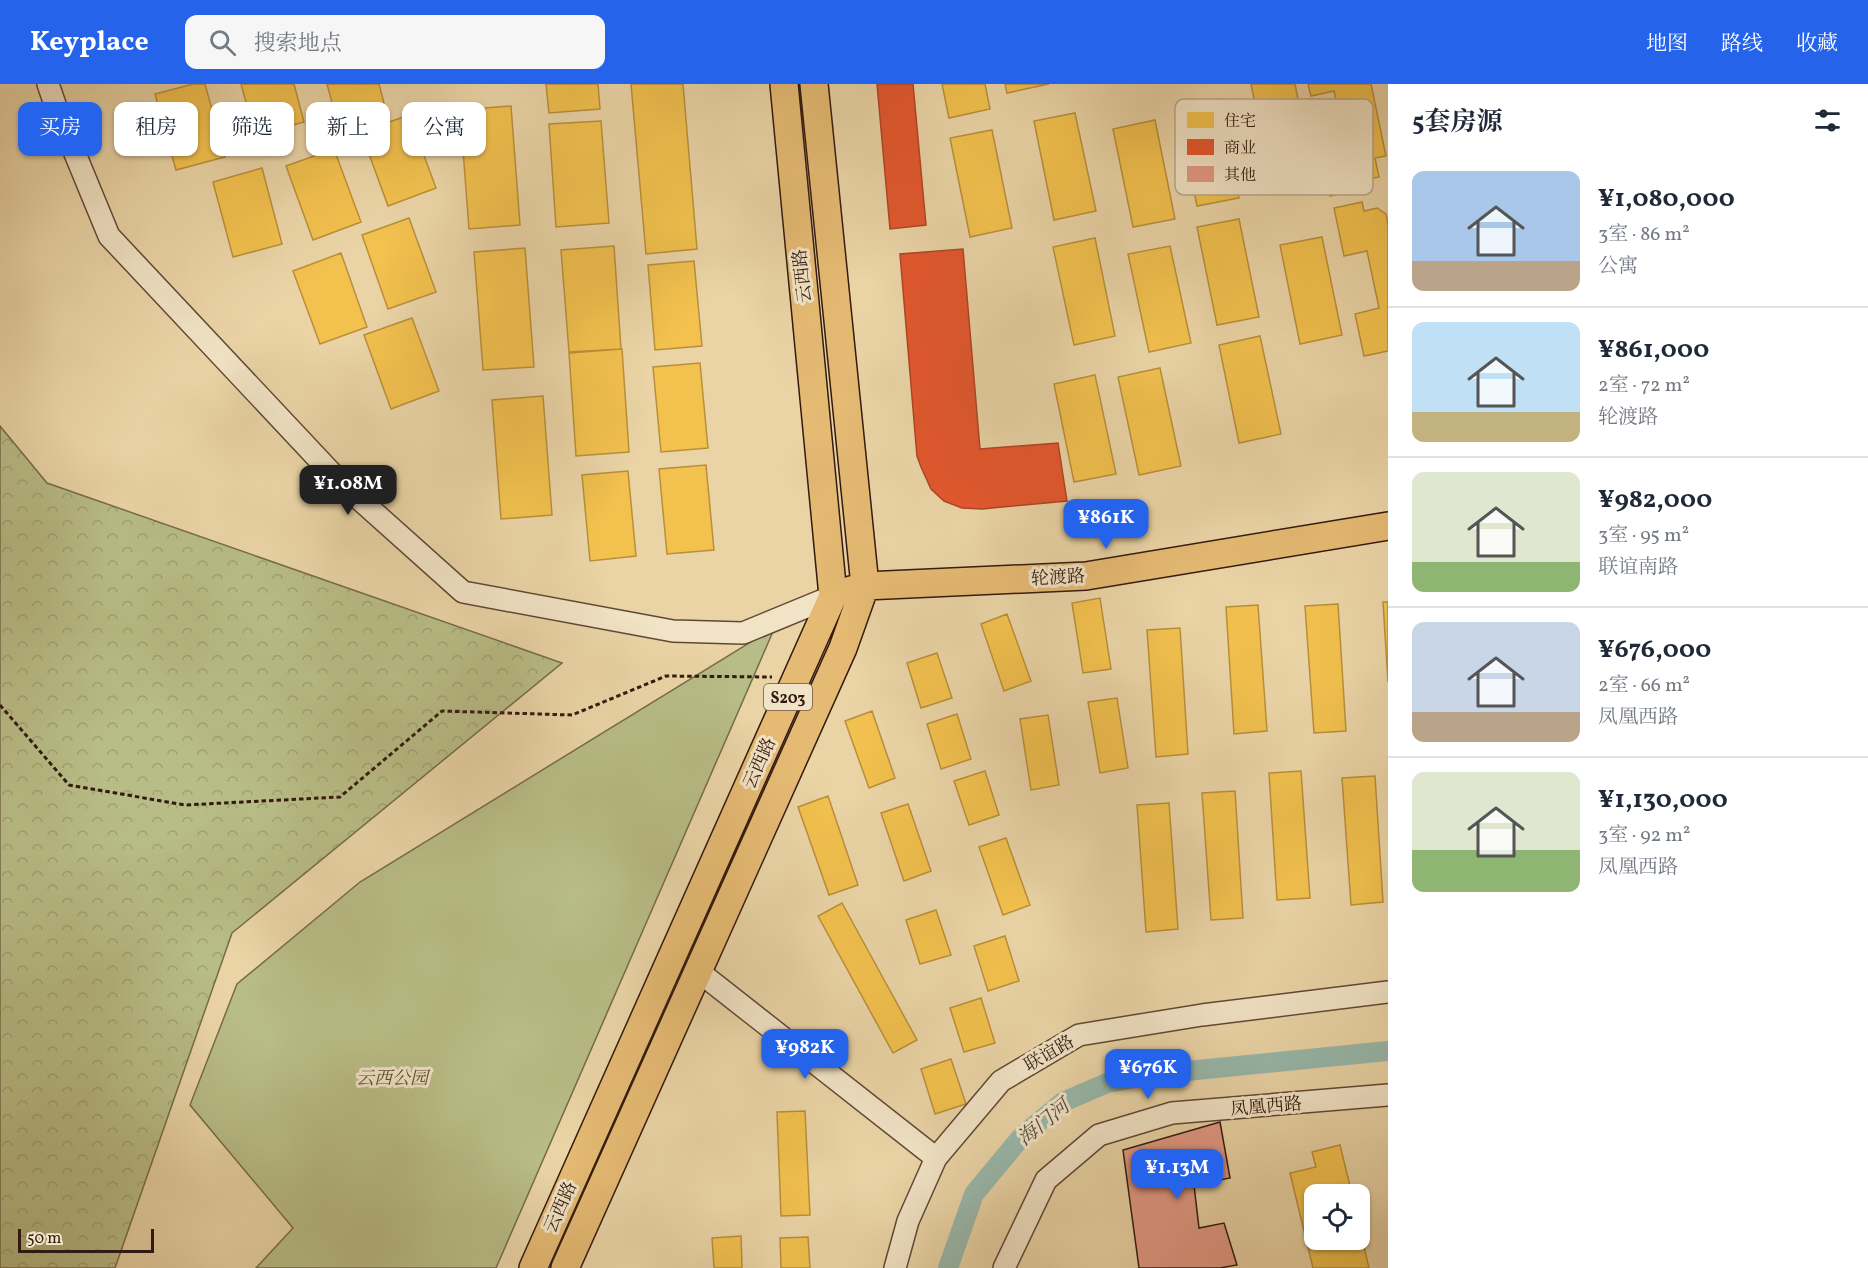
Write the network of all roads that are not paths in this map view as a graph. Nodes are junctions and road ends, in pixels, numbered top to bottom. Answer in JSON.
{"nodes":[{"id":1,"x":48,"y":84,"type":"edge"},
{"id":2,"x":784,"y":84,"type":"edge"},
{"id":3,"x":814,"y":84,"type":"edge"},
{"id":4,"x":1388,"y":526,"type":"edge"},
{"id":5,"x":865,"y":586,"type":"junction"},
{"id":6,"x":834,"y":596,"type":"junction"},
{"id":7,"x":698,"y":971,"type":"junction"},
{"id":8,"x":1388,"y":992,"type":"edge"},
{"id":9,"x":1388,"y":1095,"type":"edge"},
{"id":10,"x":936,"y":1158,"type":"junction"},
{"id":11,"x":533,"y":1268,"type":"edge"},
{"id":12,"x":566,"y":1268,"type":"edge"},
{"id":13,"x":895,"y":1268,"type":"edge"},
{"id":14,"x":1004,"y":1268,"type":"edge"}],
"edges":[{"from":1,"to":6,"type":"street"},
{"from":2,"to":6,"type":"main road","name":"云西路"},
{"from":3,"to":5,"type":"main road","name":"云西路","number":"S203"},
{"from":4,"to":5,"type":"main road","name":"轮渡路"},
{"from":5,"to":6,"type":"main road","name":"轮渡路"},
{"from":5,"to":7,"type":"main road","name":"云西路","number":"S203"},
{"from":6,"to":11,"type":"main road","name":"云西路","number":"S203"},
{"from":7,"to":10,"type":"street"},
{"from":7,"to":12,"type":"main road","name":"云西路","number":"S203"},
{"from":8,"to":10,"type":"street","name":"联谊路"},
{"from":9,"to":14,"type":"street","name":"凤凰西路"},
{"from":10,"to":13,"type":"street","name":"联谊路"}]}
